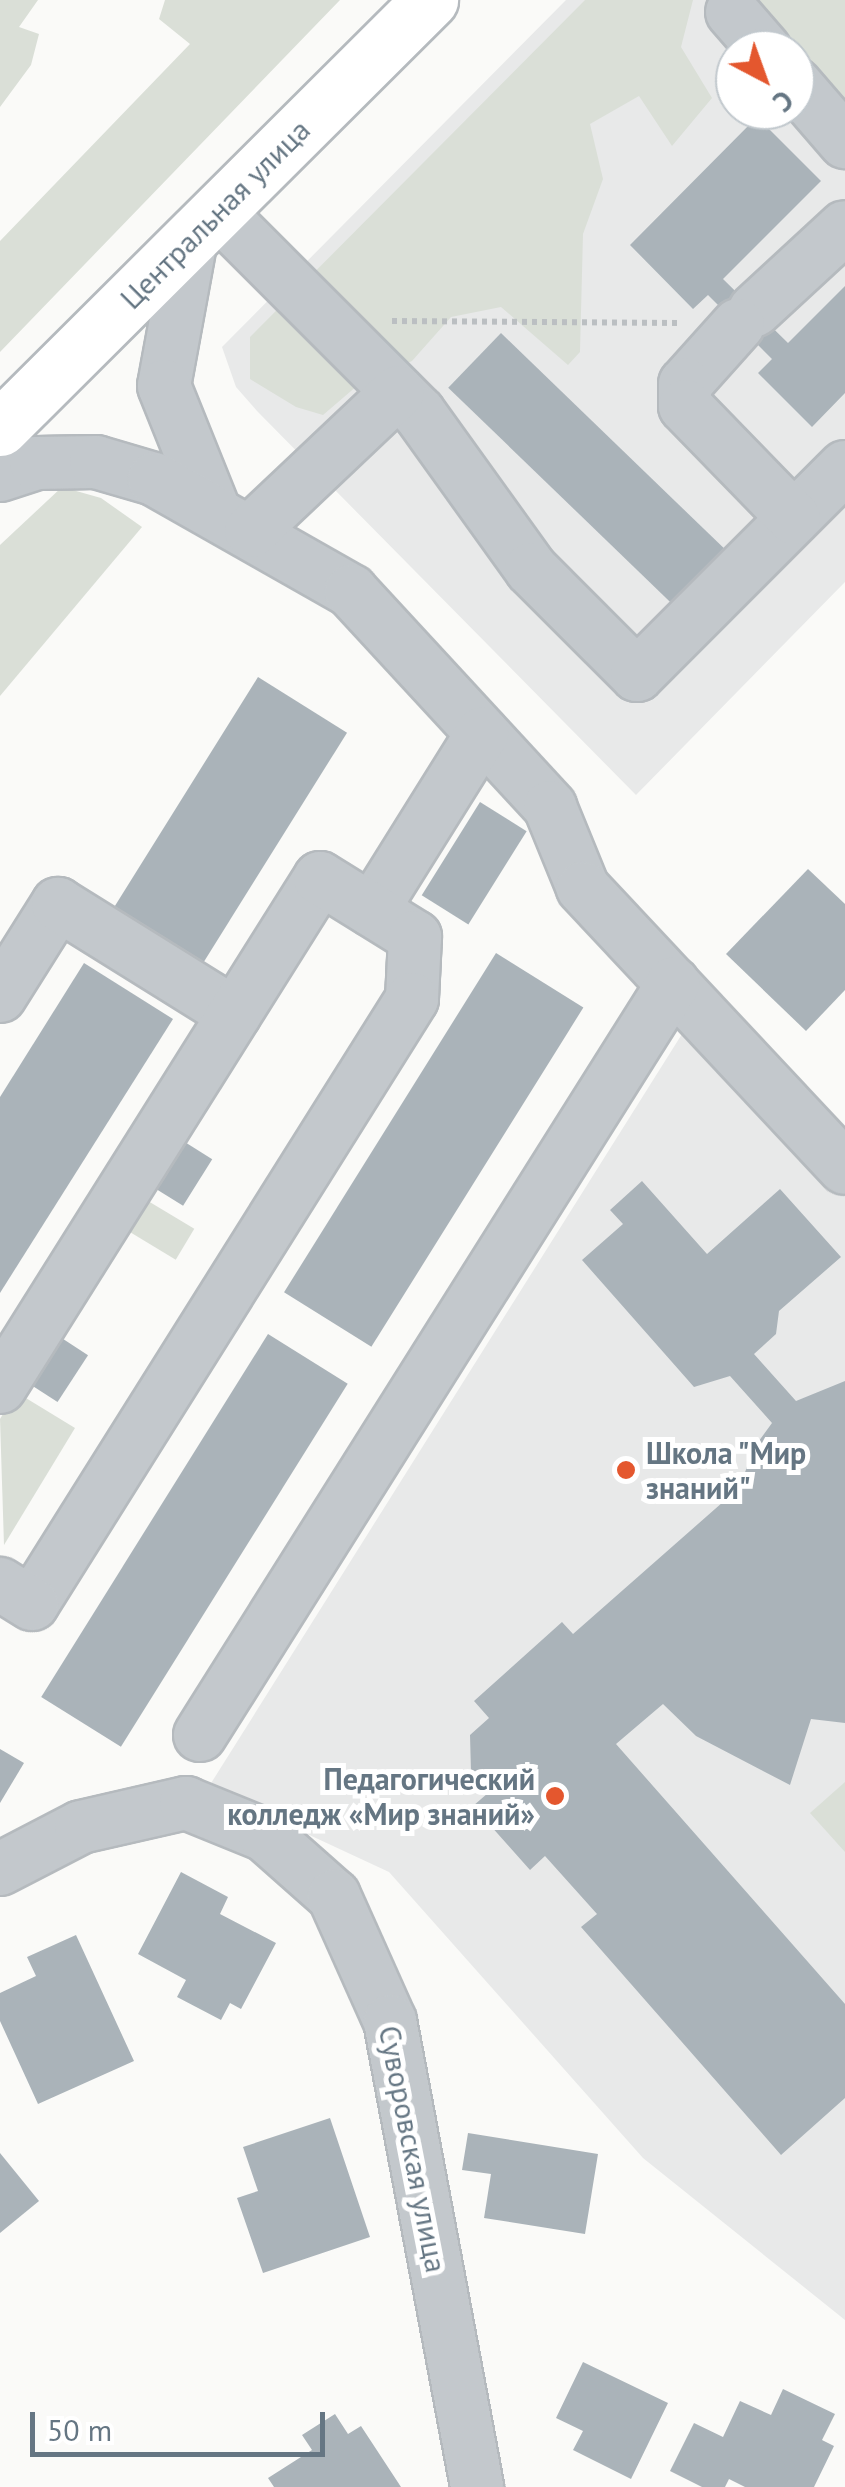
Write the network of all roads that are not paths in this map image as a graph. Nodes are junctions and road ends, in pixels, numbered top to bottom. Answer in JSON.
{"nodes":[{"id":1,"x":430,"y":0,"type":"edge"},
{"id":2,"x":815,"y":107,"type":"edge"},
{"id":3,"x":845,"y":142,"type":"edge"},
{"id":4,"x":205,"y":226,"type":"junction"},
{"id":5,"x":845,"y":226,"type":"edge"},
{"id":6,"x":398,"y":392,"type":"junction"},
{"id":7,"x":0,"y":428,"type":"edge"},
{"id":8,"x":845,"y":467,"type":"edge"},
{"id":9,"x":0,"y":475,"type":"edge"},
{"id":10,"x":794,"y":518,"type":"junction"},
{"id":11,"x":232,"y":519,"type":"junction"},
{"id":12,"x":482,"y":734,"type":"junction"},
{"id":13,"x":372,"y":910,"type":"junction"},
{"id":14,"x":673,"y":984,"type":"junction"},
{"id":15,"x":0,"y":996,"type":"edge"},
{"id":16,"x":234,"y":1014,"type":"junction"},
{"id":17,"x":845,"y":1168,"type":"edge"},
{"id":18,"x":0,"y":1387,"type":"edge"},
{"id":19,"x":0,"y":1584,"type":"edge"},
{"id":20,"x":200,"y":1735,"type":"dead end"},
{"id":21,"x":0,"y":1870,"type":"edge"},
{"id":22,"x":477,"y":2487,"type":"edge"}],
"edges":[{"from":1,"to":4,"type":"main road","name":"Центральная улица"},
{"from":2,"to":3,"type":"street"},
{"from":4,"to":6,"type":"street"},
{"from":4,"to":7,"type":"main road","name":"Центральная улица"},
{"from":4,"to":11,"type":"street"},
{"from":5,"to":10,"type":"street"},
{"from":6,"to":10,"type":"street"},
{"from":6,"to":11,"type":"street"},
{"from":8,"to":10,"type":"street"},
{"from":9,"to":11,"type":"street"},
{"from":11,"to":12,"type":"street"},
{"from":12,"to":13,"type":"street"},
{"from":12,"to":14,"type":"street"},
{"from":13,"to":16,"type":"street"},
{"from":13,"to":19,"type":"street"},
{"from":14,"to":17,"type":"street"},
{"from":14,"to":20,"type":"street"},
{"from":15,"to":16,"type":"street"},
{"from":16,"to":18,"type":"street"},
{"from":21,"to":22,"type":"street","name":"Суворовская улица"}]}
